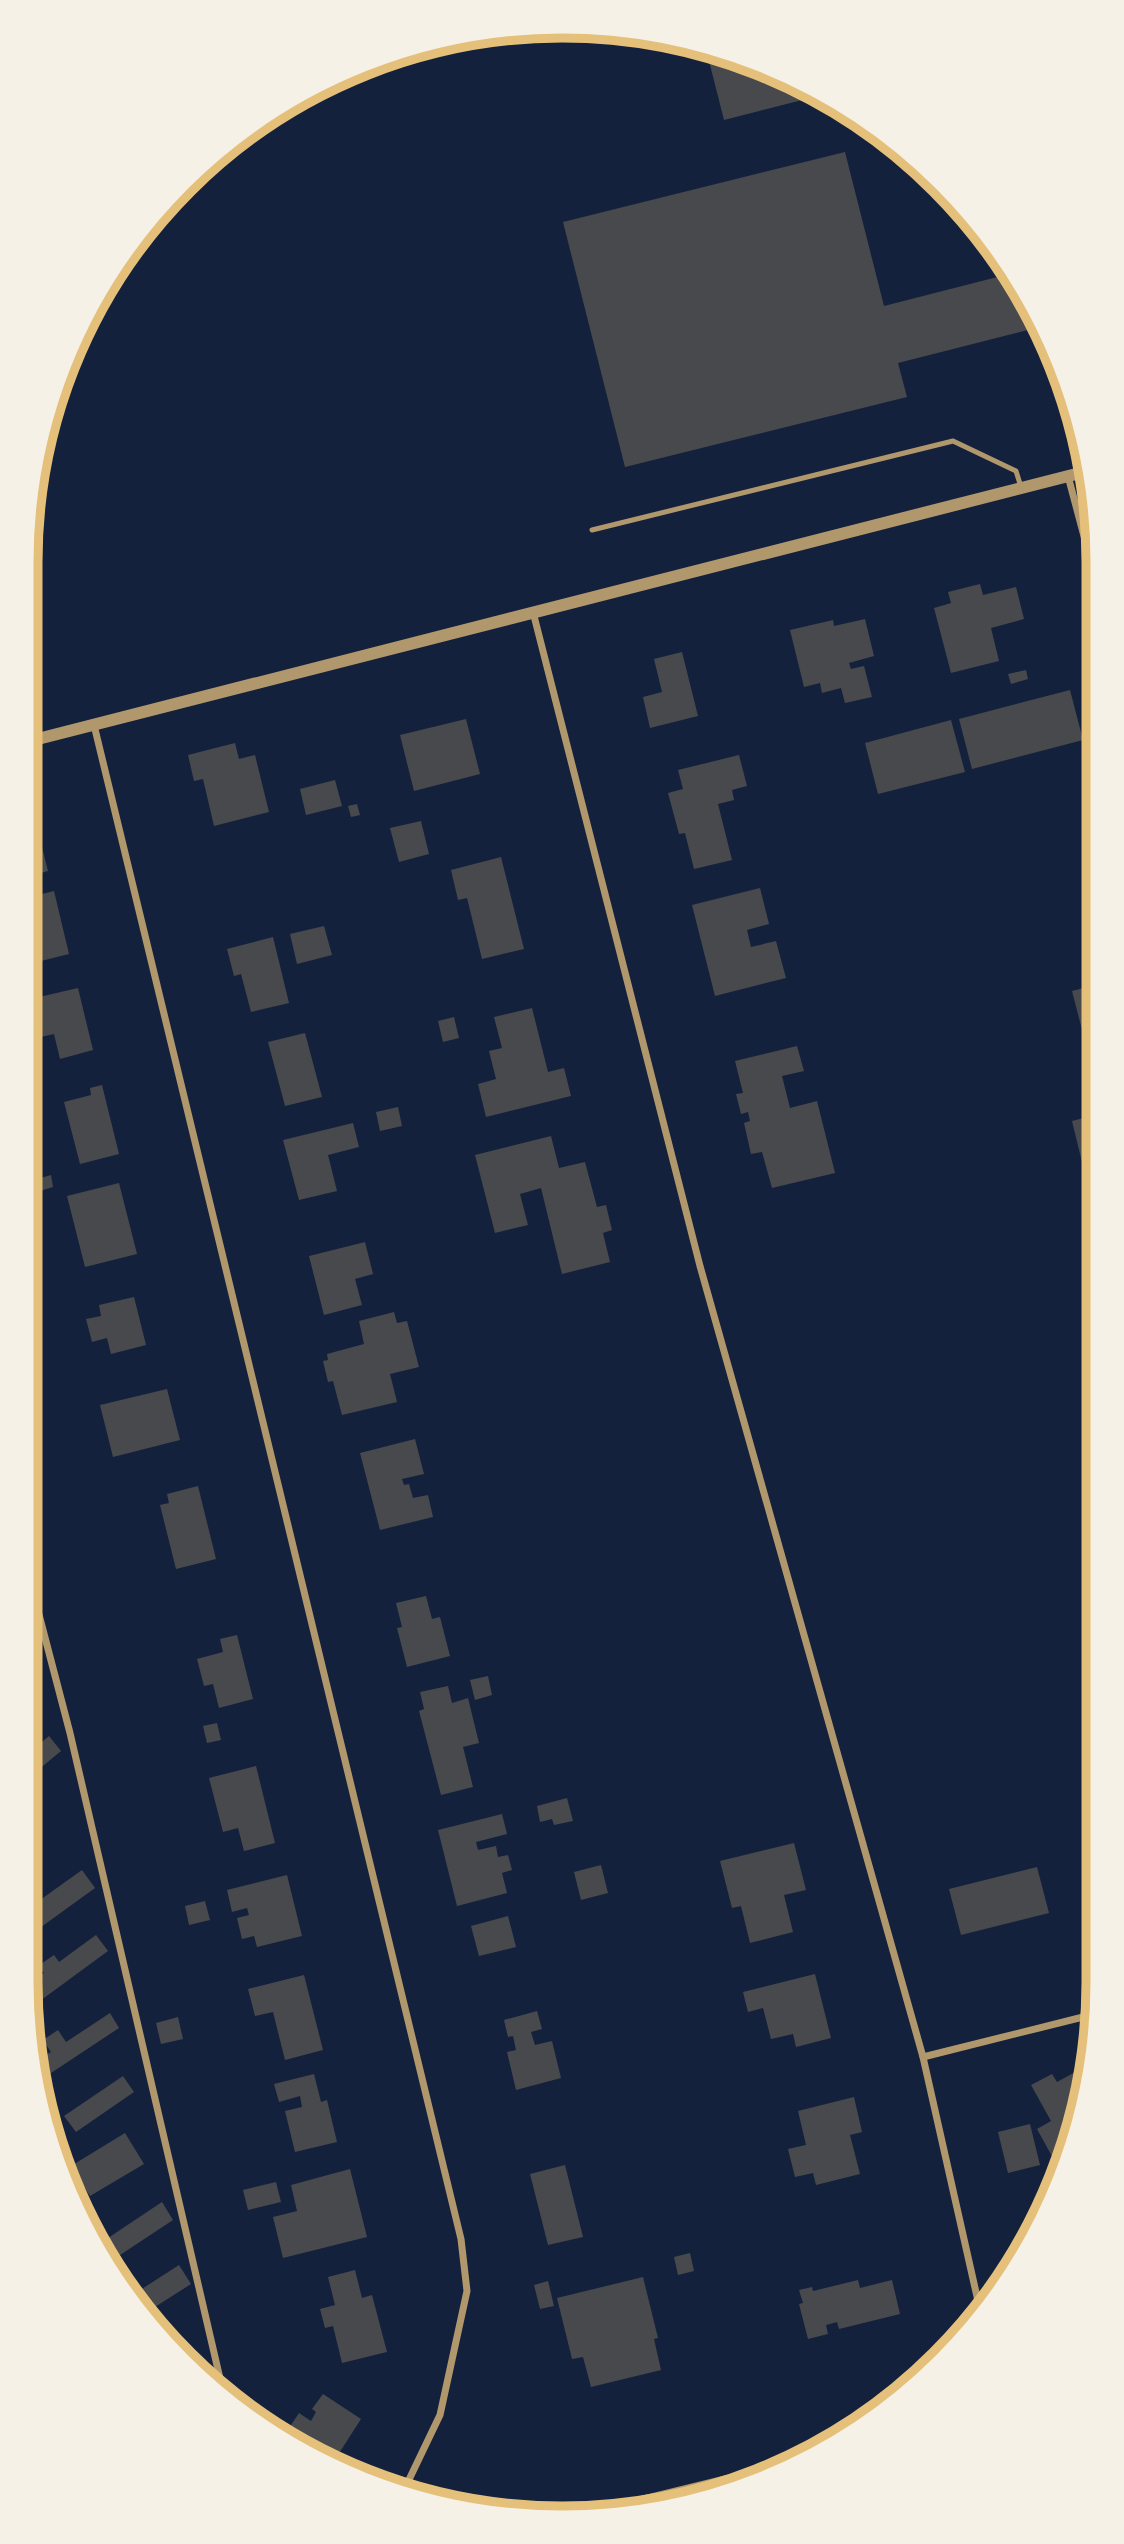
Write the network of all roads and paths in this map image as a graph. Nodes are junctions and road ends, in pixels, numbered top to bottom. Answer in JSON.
{"nodes":[{"id":1,"x":1077,"y":474,"type":"edge"},
{"id":2,"x":1068,"y":476,"type":"junction"},
{"id":3,"x":1021,"y":488,"type":"junction"},
{"id":4,"x":592,"y":530,"type":"dead end"},
{"id":5,"x":1085,"y":538,"type":"edge"},
{"id":6,"x":532,"y":612,"type":"junction"},
{"id":7,"x":94,"y":725,"type":"junction"},
{"id":8,"x":38,"y":739,"type":"edge"},
{"id":9,"x":38,"y":1612,"type":"edge"},
{"id":10,"x":1084,"y":2017,"type":"edge"},
{"id":11,"x":923,"y":2057,"type":"junction"},
{"id":12,"x":978,"y":2299,"type":"edge"},
{"id":13,"x":220,"y":2378,"type":"edge"},
{"id":14,"x":732,"y":2477,"type":"edge"},
{"id":15,"x":408,"y":2482,"type":"edge"},
{"id":16,"x":647,"y":2498,"type":"edge"}],
"edges":[{"from":1,"to":2,"type":"street"},
{"from":2,"to":3,"type":"street"},
{"from":2,"to":5,"type":"street"},
{"from":3,"to":4,"type":"lane"},
{"from":3,"to":6,"type":"street"},
{"from":6,"to":7,"type":"street"},
{"from":6,"to":11,"type":"street"},
{"from":7,"to":8,"type":"street"},
{"from":7,"to":15,"type":"street"},
{"from":9,"to":13,"type":"street"},
{"from":10,"to":11,"type":"street"},
{"from":11,"to":12,"type":"street"},
{"from":14,"to":16,"type":"street"}]}
